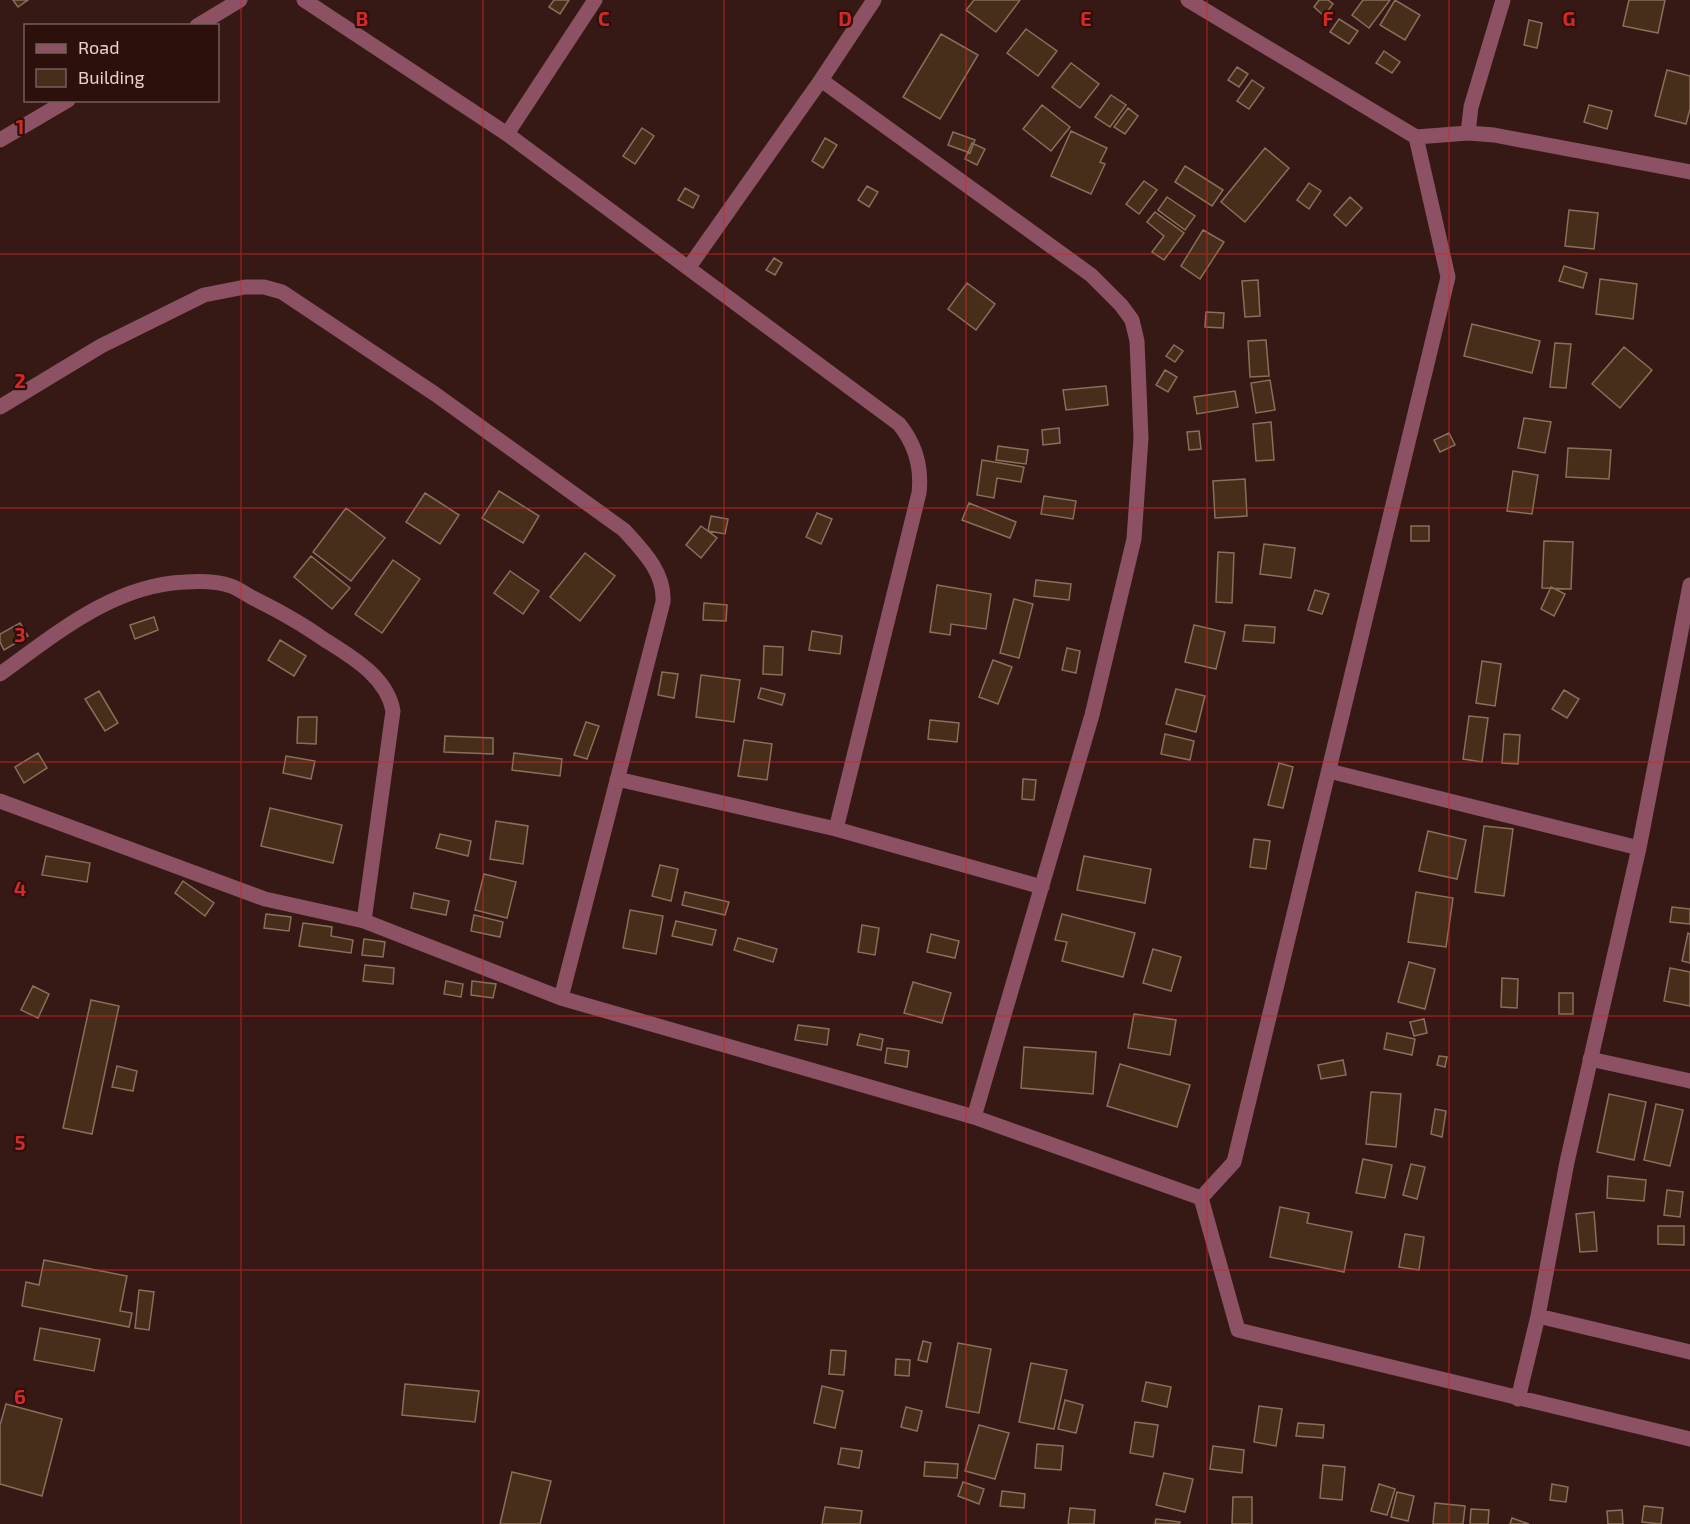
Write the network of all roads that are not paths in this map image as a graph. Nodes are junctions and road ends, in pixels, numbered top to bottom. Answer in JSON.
{"nodes":[{"id":1,"x":240,"y":0,"type":"edge"},
{"id":2,"x":304,"y":0,"type":"edge"},
{"id":3,"x":595,"y":0,"type":"edge"},
{"id":4,"x":874,"y":0,"type":"edge"},
{"id":5,"x":1188,"y":0,"type":"edge"},
{"id":6,"x":1503,"y":0,"type":"edge"},
{"id":7,"x":199,"y":24,"type":"edge"},
{"id":8,"x":821,"y":81,"type":"junction"},
{"id":9,"x":65,"y":102,"type":"edge"},
{"id":10,"x":1468,"y":133,"type":"junction"},
{"id":11,"x":507,"y":134,"type":"junction"},
{"id":12,"x":1416,"y":137,"type":"junction"},
{"id":13,"x":0,"y":140,"type":"edge"},
{"id":14,"x":1690,"y":172,"type":"edge"},
{"id":15,"x":689,"y":267,"type":"junction"},
{"id":16,"x":0,"y":406,"type":"edge"},
{"id":17,"x":1690,"y":585,"type":"edge"},
{"id":18,"x":0,"y":674,"type":"edge"},
{"id":19,"x":1329,"y":771,"type":"junction"},
{"id":20,"x":617,"y":779,"type":"junction"},
{"id":21,"x":0,"y":801,"type":"edge"},
{"id":22,"x":836,"y":829,"type":"junction"},
{"id":23,"x":1639,"y":848,"type":"junction"},
{"id":24,"x":1042,"y":887,"type":"junction"},
{"id":25,"x":364,"y":921,"type":"junction"},
{"id":26,"x":561,"y":998,"type":"junction"},
{"id":27,"x":1590,"y":1059,"type":"junction"},
{"id":28,"x":1690,"y":1081,"type":"edge"},
{"id":29,"x":974,"y":1117,"type":"junction"},
{"id":30,"x":1201,"y":1198,"type":"junction"},
{"id":31,"x":1538,"y":1316,"type":"junction"},
{"id":32,"x":1690,"y":1352,"type":"edge"},
{"id":33,"x":1518,"y":1399,"type":"junction"},
{"id":34,"x":1690,"y":1439,"type":"edge"}],
"edges":[{"from":1,"to":7,"type":"street"},
{"from":2,"to":11,"type":"street"},
{"from":3,"to":11,"type":"street"},
{"from":4,"to":8,"type":"street"},
{"from":5,"to":12,"type":"street"},
{"from":6,"to":10,"type":"street"},
{"from":8,"to":15,"type":"street"},
{"from":8,"to":24,"type":"street"},
{"from":9,"to":13,"type":"street"},
{"from":10,"to":12,"type":"street"},
{"from":10,"to":14,"type":"street"},
{"from":11,"to":15,"type":"street"},
{"from":12,"to":19,"type":"street"},
{"from":15,"to":22,"type":"street"},
{"from":16,"to":20,"type":"street"},
{"from":17,"to":23,"type":"street"},
{"from":18,"to":25,"type":"street"},
{"from":19,"to":23,"type":"street"},
{"from":19,"to":30,"type":"street"},
{"from":20,"to":22,"type":"street"},
{"from":20,"to":26,"type":"street"},
{"from":21,"to":25,"type":"street"},
{"from":22,"to":24,"type":"street"},
{"from":23,"to":27,"type":"street"},
{"from":24,"to":29,"type":"street"},
{"from":25,"to":26,"type":"street"},
{"from":26,"to":29,"type":"street"},
{"from":27,"to":28,"type":"street"},
{"from":27,"to":31,"type":"street"},
{"from":29,"to":30,"type":"street"},
{"from":30,"to":33,"type":"street"},
{"from":31,"to":32,"type":"street"},
{"from":31,"to":33,"type":"street"},
{"from":33,"to":34,"type":"street"}]}
